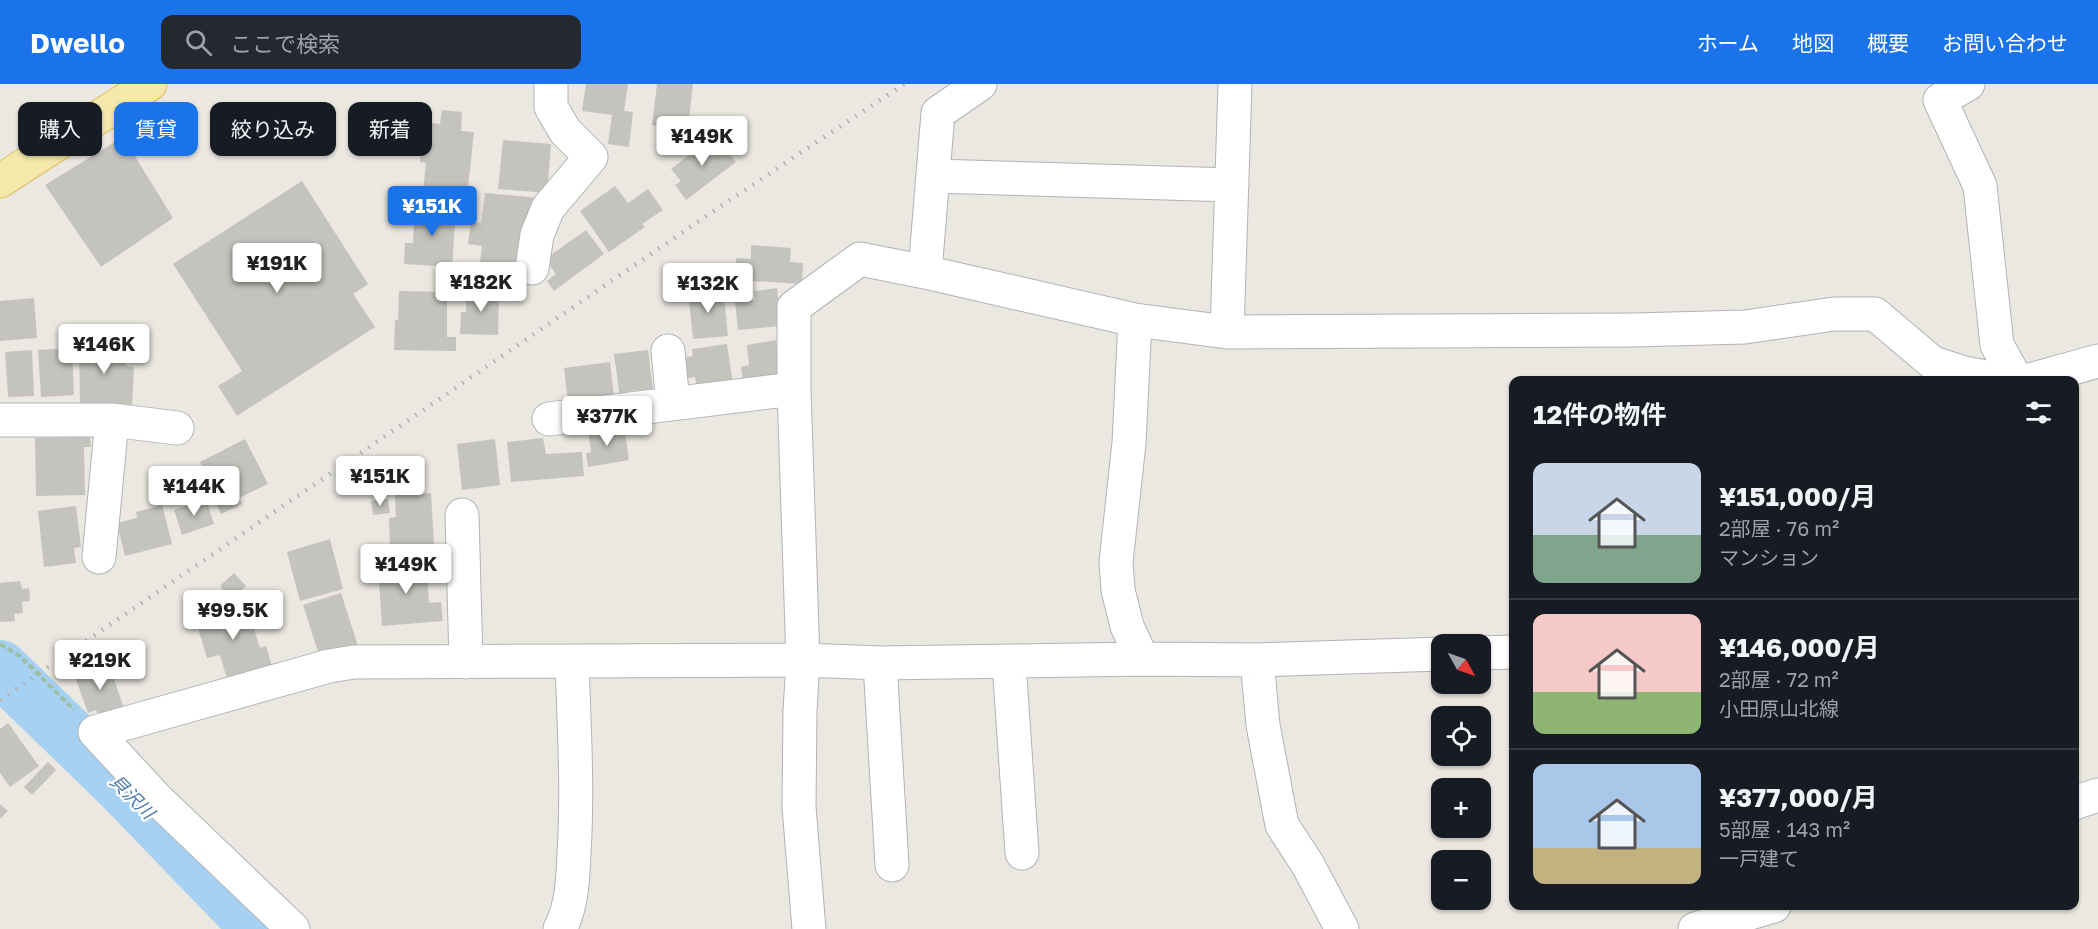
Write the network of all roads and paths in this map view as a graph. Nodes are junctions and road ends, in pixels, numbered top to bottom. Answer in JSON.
{"nodes":[{"id":1,"x":150,"y":84,"type":"edge"},
{"id":2,"x":551,"y":84,"type":"edge"},
{"id":3,"x":980,"y":84,"type":"edge"},
{"id":4,"x":1234,"y":84,"type":"edge"},
{"id":5,"x":1968,"y":84,"type":"edge"},
{"id":6,"x":934,"y":176,"type":"junction"},
{"id":7,"x":0,"y":181,"type":"edge"},
{"id":8,"x":1232,"y":185,"type":"junction"},
{"id":9,"x":532,"y":268,"type":"dead end"},
{"id":10,"x":925,"y":272,"type":"junction"},
{"id":11,"x":1135,"y":320,"type":"junction"},
{"id":12,"x":1227,"y":332,"type":"junction"},
{"id":13,"x":668,"y":351,"type":"dead end"},
{"id":14,"x":2098,"y":361,"type":"edge"},
{"id":15,"x":1980,"y":376,"type":"edge"},
{"id":16,"x":2015,"y":376,"type":"edge"},
{"id":17,"x":2044,"y":376,"type":"edge"},
{"id":18,"x":794,"y":389,"type":"junction"},
{"id":19,"x":673,"y":404,"type":"junction"},
{"id":20,"x":549,"y":419,"type":"dead end"},
{"id":21,"x":0,"y":420,"type":"edge"},
{"id":22,"x":112,"y":420,"type":"junction"},
{"id":23,"x":177,"y":428,"type":"dead end"},
{"id":24,"x":462,"y":515,"type":"dead end"},
{"id":25,"x":99,"y":557,"type":"dead end"},
{"id":26,"x":0,"y":644,"type":"edge"},
{"id":27,"x":1509,"y":652,"type":"edge"},
{"id":28,"x":1491,"y":653,"type":"edge"},
{"id":29,"x":1431,"y":654,"type":"edge"},
{"id":30,"x":1142,"y":658,"type":"junction"},
{"id":31,"x":803,"y":660,"type":"junction"},
{"id":32,"x":1257,"y":660,"type":"junction"},
{"id":33,"x":572,"y":661,"type":"junction"},
{"id":34,"x":466,"y":662,"type":"junction"},
{"id":35,"x":1009,"y":662,"type":"junction"},
{"id":36,"x":880,"y":663,"type":"junction"},
{"id":37,"x":95,"y":732,"type":"junction"},
{"id":38,"x":1022,"y":853,"type":"dead end"},
{"id":39,"x":892,"y":865,"type":"dead end"},
{"id":40,"x":1761,"y":910,"type":"edge"},
{"id":41,"x":293,"y":929,"type":"edge"},
{"id":42,"x":560,"y":929,"type":"edge"},
{"id":43,"x":809,"y":929,"type":"edge"},
{"id":44,"x":1342,"y":929,"type":"edge"},
{"id":45,"x":1697,"y":929,"type":"edge"}],
"edges":[{"from":1,"to":7,"type":"main road"},
{"from":2,"to":9,"type":"street"},
{"from":3,"to":6,"type":"street"},
{"from":4,"to":8,"type":"street"},
{"from":5,"to":16,"type":"street"},
{"from":6,"to":8,"type":"street"},
{"from":6,"to":10,"type":"street"},
{"from":8,"to":12,"type":"street"},
{"from":10,"to":11,"type":"street"},
{"from":10,"to":18,"type":"street"},
{"from":11,"to":12,"type":"street"},
{"from":11,"to":30,"type":"street"},
{"from":12,"to":15,"type":"street"},
{"from":13,"to":19,"type":"street"},
{"from":14,"to":17,"type":"street"},
{"from":18,"to":19,"type":"street"},
{"from":18,"to":31,"type":"street"},
{"from":19,"to":20,"type":"street"},
{"from":21,"to":22,"type":"street"},
{"from":22,"to":23,"type":"street"},
{"from":22,"to":25,"type":"street"},
{"from":24,"to":34,"type":"street"},
{"from":26,"to":37,"type":"path"},
{"from":27,"to":28,"type":"street"},
{"from":29,"to":32,"type":"street"},
{"from":30,"to":32,"type":"street"},
{"from":30,"to":35,"type":"street"},
{"from":31,"to":33,"type":"street"},
{"from":31,"to":36,"type":"street"},
{"from":31,"to":43,"type":"street"},
{"from":32,"to":44,"type":"street"},
{"from":33,"to":34,"type":"street"},
{"from":33,"to":42,"type":"street"},
{"from":34,"to":37,"type":"street"},
{"from":35,"to":36,"type":"street"},
{"from":35,"to":38,"type":"street"},
{"from":36,"to":39,"type":"street"},
{"from":37,"to":41,"type":"street"},
{"from":40,"to":45,"type":"street"}]}
